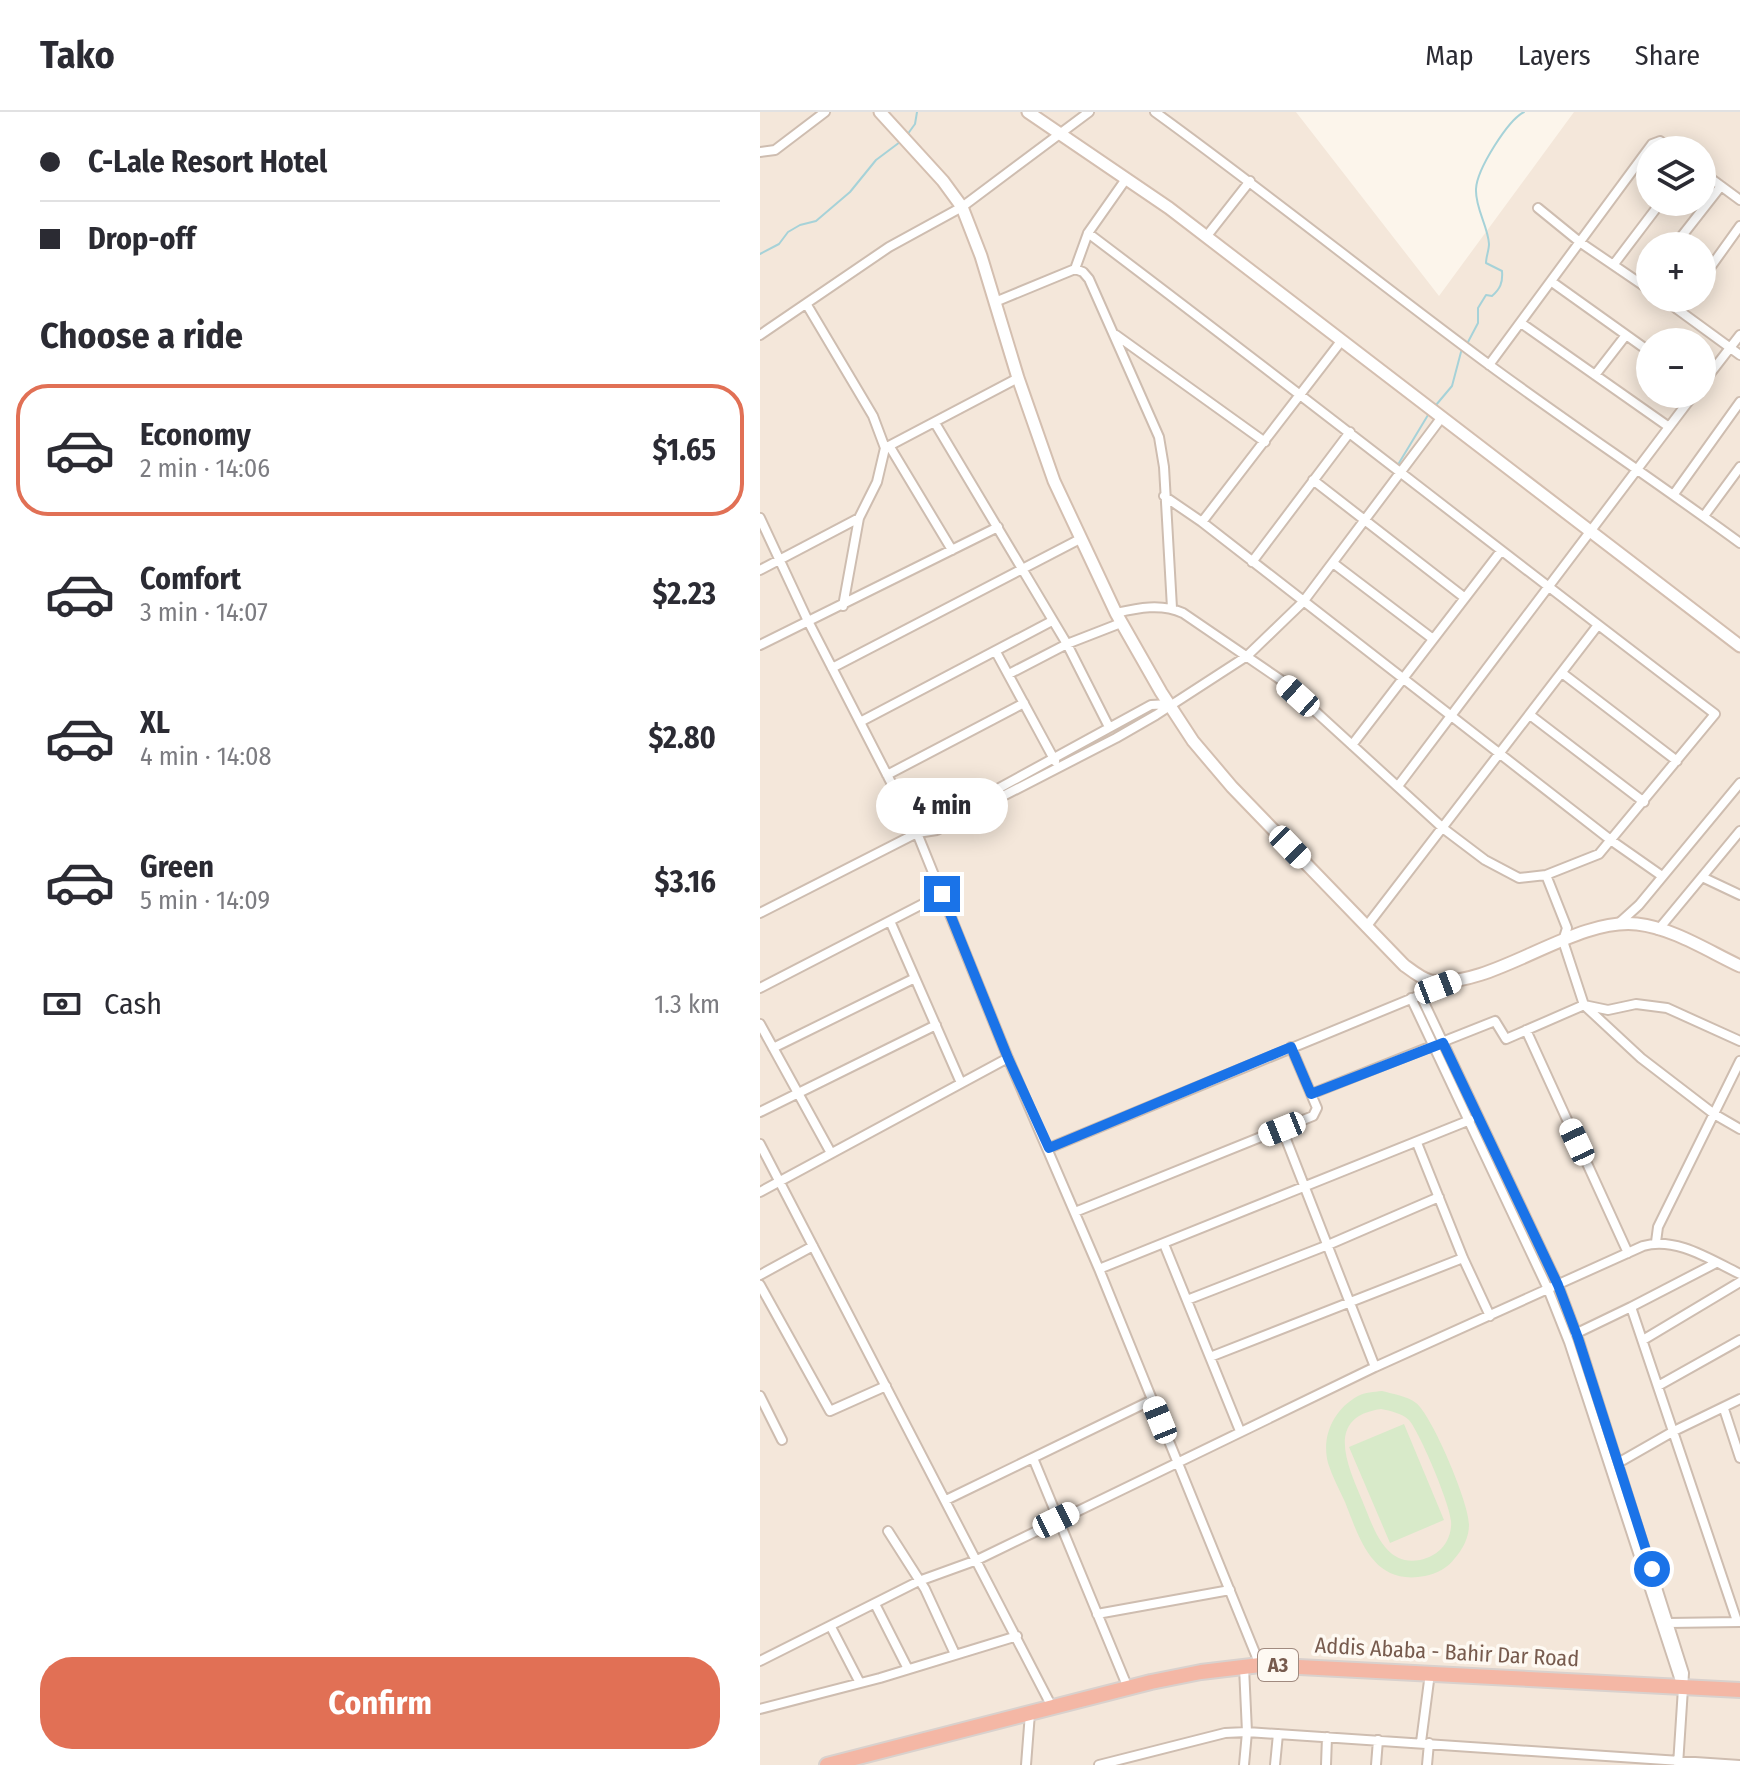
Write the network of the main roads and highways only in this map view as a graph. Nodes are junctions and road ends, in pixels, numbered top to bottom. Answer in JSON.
{"nodes":[{"id":1,"x":1740,"y":1690,"type":"edge"},
{"id":2,"x":827,"y":1765,"type":"edge"}],
"edges":[{"from":1,"to":2,"type":"highway","name":"Addis Ababa - Bahir Dar Road","number":"A3"}]}
